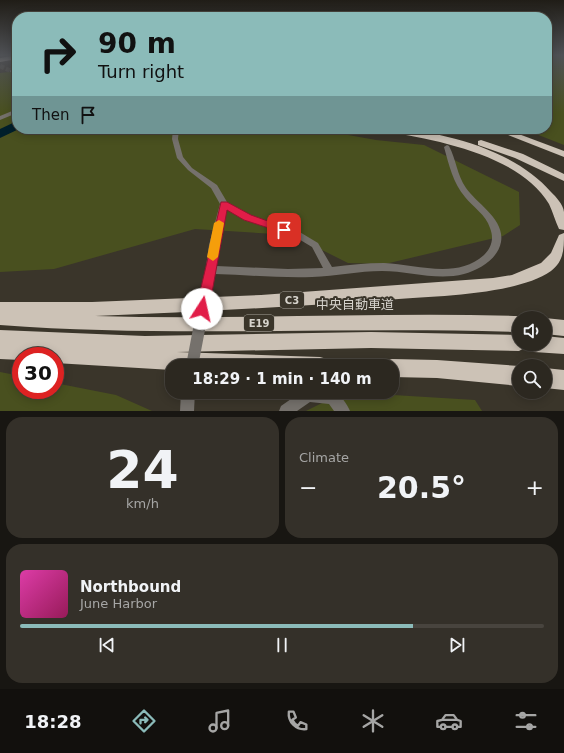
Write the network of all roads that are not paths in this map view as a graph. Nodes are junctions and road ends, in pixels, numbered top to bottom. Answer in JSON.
{"nodes":[{"id":1,"x":12,"y":113,"type":"edge"},
{"id":2,"x":0,"y":118,"type":"edge"},
{"id":3,"x":176,"y":134,"type":"edge"},
{"id":4,"x":415,"y":134,"type":"edge"},
{"id":5,"x":441,"y":134,"type":"edge"},
{"id":6,"x":511,"y":134,"type":"edge"},
{"id":7,"x":447,"y":147,"type":"dead end"},
{"id":8,"x":564,"y":155,"type":"edge"},
{"id":9,"x":564,"y":178,"type":"edge"},
{"id":10,"x":224,"y":204,"type":"junction"},
{"id":11,"x":564,"y":226,"type":"edge"},
{"id":12,"x":564,"y":238,"type":"edge"},
{"id":13,"x":329,"y":271,"type":"junction"},
{"id":14,"x":209,"y":275,"type":"junction"},
{"id":15,"x":0,"y":309,"type":"edge"},
{"id":16,"x":0,"y":318,"type":"edge"},
{"id":17,"x":512,"y":324,"type":"edge"},
{"id":18,"x":552,"y":327,"type":"edge"},
{"id":19,"x":564,"y":328,"type":"edge"},
{"id":20,"x":0,"y":338,"type":"edge"},
{"id":21,"x":512,"y":343,"type":"edge"},
{"id":22,"x":552,"y":345,"type":"edge"},
{"id":23,"x":564,"y":346,"type":"edge"},
{"id":24,"x":0,"y":350,"type":"edge"},
{"id":25,"x":193,"y":359,"type":"edge"},
{"id":26,"x":165,"y":360,"type":"edge"},
{"id":27,"x":399,"y":368,"type":"edge"},
{"id":28,"x":512,"y":375,"type":"edge"},
{"id":29,"x":552,"y":379,"type":"edge"},
{"id":30,"x":564,"y":380,"type":"edge"},
{"id":31,"x":188,"y":399,"type":"edge"},
{"id":32,"x":187,"y":411,"type":"edge"},
{"id":33,"x":286,"y":411,"type":"edge"},
{"id":34,"x":343,"y":411,"type":"edge"}],
"edges":[{"from":1,"to":2,"type":"street"},
{"from":3,"to":10,"type":"street"},
{"from":4,"to":11,"type":"highway"},
{"from":5,"to":9,"type":"highway"},
{"from":6,"to":8,"type":"highway"},
{"from":7,"to":13,"type":"street"},
{"from":10,"to":13,"type":"street"},
{"from":10,"to":14,"type":"street"},
{"from":12,"to":15,"type":"highway","number":"C3"},
{"from":13,"to":14,"type":"street"},
{"from":14,"to":25,"type":"street","bridge":true},
{"from":16,"to":17,"type":"highway","name":"中央自動車道","number":"E19"},
{"from":18,"to":19,"type":"highway"},
{"from":20,"to":21,"type":"highway","number":"E19"},
{"from":22,"to":23,"type":"highway"},
{"from":24,"to":26,"type":"highway"},
{"from":27,"to":28,"type":"highway"},
{"from":29,"to":30,"type":"highway"},
{"from":31,"to":32,"type":"street"},
{"from":33,"to":34,"type":"street"}]}
